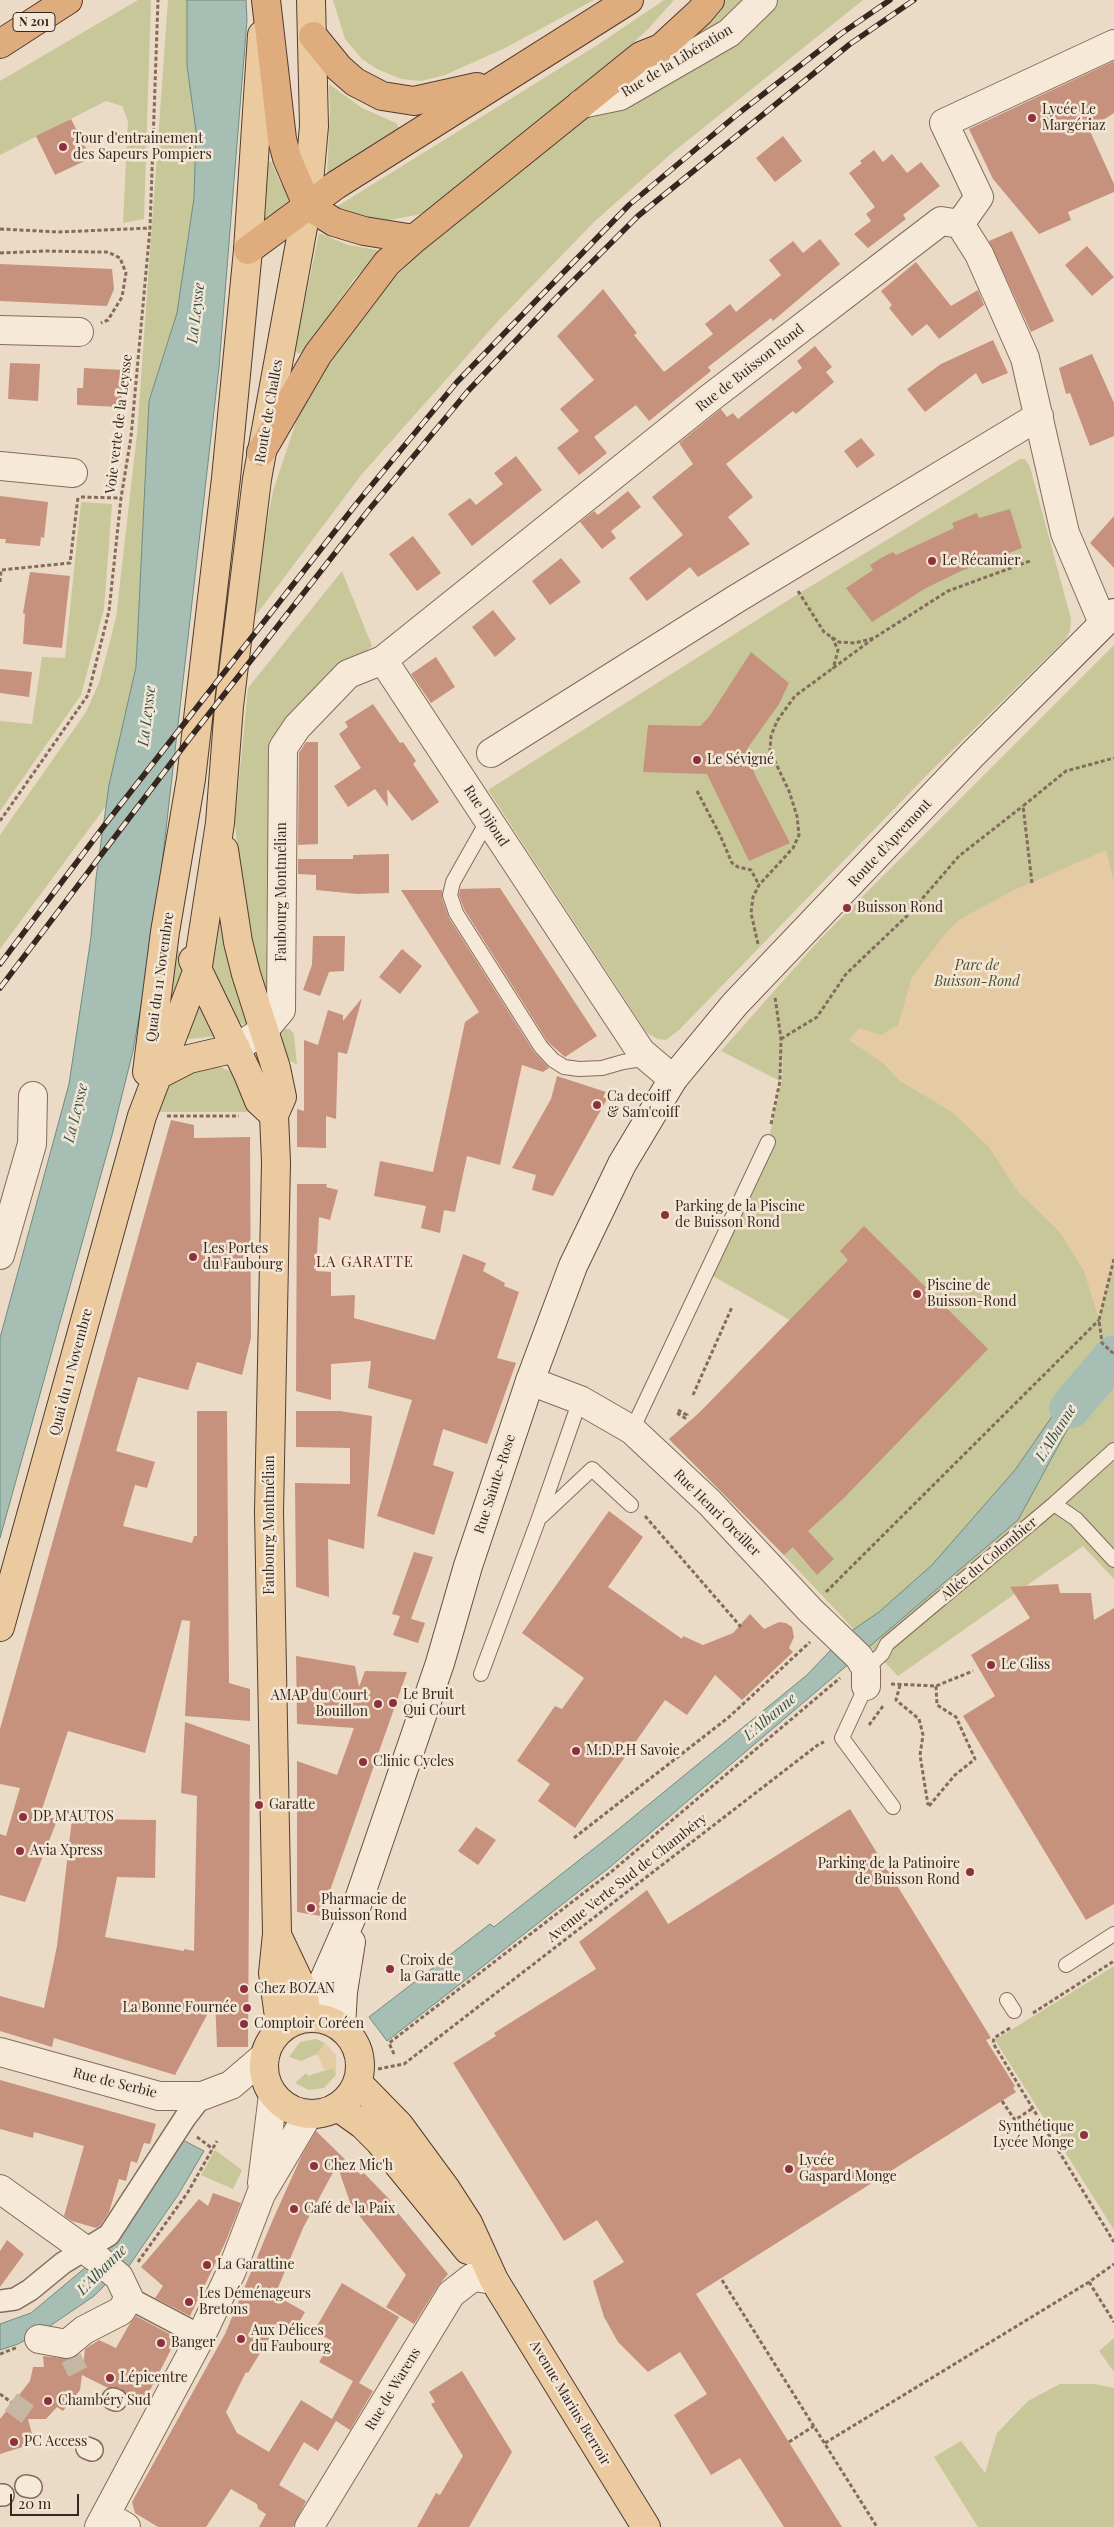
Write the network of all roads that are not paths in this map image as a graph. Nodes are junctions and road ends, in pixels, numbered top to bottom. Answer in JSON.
{"nodes":[{"id":1,"x":68,"y":0,"type":"edge"},
{"id":2,"x":264,"y":0,"type":"edge"},
{"id":3,"x":311,"y":0,"type":"edge"},
{"id":4,"x":629,"y":0,"type":"edge"},
{"id":5,"x":688,"y":0,"type":"edge"},
{"id":6,"x":710,"y":0,"type":"edge"},
{"id":7,"x":763,"y":0,"type":"edge"},
{"id":8,"x":313,"y":36,"type":"junction"},
{"id":9,"x":0,"y":44,"type":"edge"},
{"id":10,"x":1114,"y":44,"type":"edge"},
{"id":11,"x":641,"y":56,"type":"junction"},
{"id":12,"x":507,"y":78,"type":"junction"},
{"id":13,"x":581,"y":104,"type":"junction"},
{"id":14,"x":307,"y":205,"type":"junction"},
{"id":15,"x":960,"y":224,"type":"junction"},
{"id":16,"x":414,"y":239,"type":"junction"},
{"id":17,"x":248,"y":250,"type":"junction"},
{"id":18,"x":0,"y":330,"type":"edge"},
{"id":19,"x":80,"y":332,"type":"road end"},
{"id":20,"x":1039,"y":416,"type":"junction"},
{"id":21,"x":261,"y":452,"type":"junction"},
{"id":22,"x":0,"y":466,"type":"edge"},
{"id":23,"x":76,"y":485,"type":"road end"},
{"id":24,"x":1108,"y":618,"type":"edge"},
{"id":25,"x":383,"y":660,"type":"junction"},
{"id":26,"x":491,"y":752,"type":"dead end"},
{"id":27,"x":488,"y":820,"type":"junction"},
{"id":28,"x":220,"y":823,"type":"junction"},
{"id":29,"x":183,"y":839,"type":"junction"},
{"id":30,"x":197,"y":972,"type":"junction"},
{"id":31,"x":264,"y":1030,"type":"junction"},
{"id":32,"x":236,"y":1048,"type":"junction"},
{"id":33,"x":648,"y":1058,"type":"junction"},
{"id":34,"x":158,"y":1075,"type":"junction"},
{"id":35,"x":672,"y":1079,"type":"junction"},
{"id":36,"x":34,"y":1096,"type":"dead end"},
{"id":37,"x":274,"y":1115,"type":"junction"},
{"id":38,"x":142,"y":1116,"type":"junction"},
{"id":39,"x":768,"y":1142,"type":"road end"},
{"id":40,"x":2,"y":1243,"type":"edge"},
{"id":41,"x":530,"y":1381,"type":"junction"},
{"id":42,"x":580,"y":1400,"type":"junction"},
{"id":43,"x":632,"y":1430,"type":"junction"},
{"id":44,"x":1114,"y":1450,"type":"edge"},
{"id":45,"x":1054,"y":1504,"type":"junction"},
{"id":46,"x":631,"y":1505,"type":"road end"},
{"id":47,"x":539,"y":1518,"type":"junction"},
{"id":48,"x":1114,"y":1560,"type":"edge"},
{"id":49,"x":0,"y":1627,"type":"edge"},
{"id":50,"x":481,"y":1674,"type":"dead end"},
{"id":51,"x":874,"y":1679,"type":"junction"},
{"id":52,"x":893,"y":1807,"type":"dead end"},
{"id":53,"x":357,"y":1906,"type":"junction"},
{"id":54,"x":277,"y":1934,"type":"junction"},
{"id":55,"x":1114,"y":1934,"type":"edge"},
{"id":56,"x":1066,"y":1965,"type":"dead end"},
{"id":57,"x":311,"y":2018,"type":"junction"},
{"id":58,"x":341,"y":2027,"type":"junction"},
{"id":59,"x":270,"y":2045,"type":"junction"},
{"id":60,"x":0,"y":2052,"type":"edge"},
{"id":61,"x":359,"y":2078,"type":"junction"},
{"id":62,"x":231,"y":2085,"type":"junction"},
{"id":63,"x":271,"y":2091,"type":"junction"},
{"id":64,"x":202,"y":2096,"type":"junction"},
{"id":65,"x":338,"y":2107,"type":"junction"},
{"id":66,"x":308,"y":2115,"type":"junction"},
{"id":67,"x":0,"y":2189,"type":"edge"},
{"id":68,"x":261,"y":2194,"type":"junction"},
{"id":69,"x":91,"y":2254,"type":"junction"},
{"id":70,"x":494,"y":2280,"type":"junction"},
{"id":71,"x":124,"y":2287,"type":"junction"},
{"id":72,"x":0,"y":2302,"type":"edge"},
{"id":73,"x":201,"y":2336,"type":"junction"},
{"id":74,"x":39,"y":2339,"type":"dead end"},
{"id":75,"x":110,"y":2523,"type":"edge"},
{"id":76,"x":309,"y":2527,"type":"edge"},
{"id":77,"x":646,"y":2527,"type":"edge"}],
"edges":[{"from":1,"to":9,"type":"highway","number":"N 201"},
{"from":2,"to":14,"type":"highway"},
{"from":2,"to":17,"type":"main road"},
{"from":3,"to":8,"type":"main road","name":"Route de Challes"},
{"from":4,"to":12,"type":"highway"},
{"from":5,"to":11,"type":"highway"},
{"from":6,"to":11,"type":"highway"},
{"from":7,"to":13,"type":"street","name":"Rue de la Libération"},
{"from":8,"to":12,"type":"highway"},
{"from":8,"to":14,"type":"main road","name":"Route de Challes"},
{"from":10,"to":15,"type":"street"},
{"from":11,"to":13,"type":"highway"},
{"from":12,"to":14,"type":"highway"},
{"from":13,"to":16,"type":"highway"},
{"from":14,"to":16,"type":"highway"},
{"from":14,"to":17,"type":"highway"},
{"from":14,"to":21,"type":"main road","name":"Route de Challes"},
{"from":15,"to":20,"type":"street"},
{"from":15,"to":25,"type":"street","name":"Rue de Buisson Rond"},
{"from":16,"to":21,"type":"highway"},
{"from":17,"to":29,"type":"main road","name":"Quai du 11 Novembre"},
{"from":18,"to":19,"type":"street"},
{"from":20,"to":24,"type":"street"},
{"from":20,"to":26,"type":"street"},
{"from":21,"to":28,"type":"main road","name":"Route de Challes"},
{"from":22,"to":23,"type":"street"},
{"from":24,"to":35,"type":"street","name":"Route d'Apremont"},
{"from":25,"to":27,"type":"street","name":"Rue Dijoud"},
{"from":25,"to":31,"type":"street","name":"Faubourg Montmélian"},
{"from":27,"to":33,"type":"street","name":"Rue Dijoud"},
{"from":27,"to":33,"type":"lane"},
{"from":28,"to":30,"type":"main road","name":"Quai du 11 Novembre"},
{"from":28,"to":31,"type":"main road","name":"Faubourg Montmélian"},
{"from":29,"to":30,"type":"main road","name":"Quai du 11 Novembre"},
{"from":29,"to":38,"type":"main road","name":"Quai du 11 Novembre"},
{"from":30,"to":32,"type":"main road"},
{"from":30,"to":34,"type":"main road","name":"Quai du 11 Novembre"},
{"from":31,"to":32,"type":"street","name":"Faubourg Montmélian"},
{"from":31,"to":37,"type":"main road","name":"Faubourg Montmélian"},
{"from":32,"to":34,"type":"main road","name":"Faubourg Montmélian"},
{"from":32,"to":37,"type":"main road"},
{"from":33,"to":35,"type":"street","name":"Rue Dijoud"},
{"from":34,"to":38,"type":"main road","name":"Quai du 11 Novembre"},
{"from":35,"to":41,"type":"street","name":"Rue Sainte-Rose"},
{"from":36,"to":40,"type":"street"},
{"from":37,"to":54,"type":"main road","name":"Faubourg Montmélian"},
{"from":38,"to":49,"type":"main road","name":"Quai du 11 Novembre"},
{"from":39,"to":43,"type":"lane"},
{"from":41,"to":42,"type":"street","name":"Rue Henri Oreiller"},
{"from":41,"to":53,"type":"street","name":"Rue Sainte-Rose"},
{"from":42,"to":43,"type":"street","name":"Rue Henri Oreiller"},
{"from":42,"to":47,"type":"lane"},
{"from":43,"to":51,"type":"street","name":"Rue Henri Oreiller"},
{"from":44,"to":45,"type":"lane","name":"Allée du Colombier"},
{"from":45,"to":48,"type":"lane"},
{"from":45,"to":51,"type":"lane","name":"Allée du Colombier"},
{"from":46,"to":47,"type":"lane"},
{"from":47,"to":50,"type":"lane"},
{"from":51,"to":52,"type":"lane","name":"Allée du Colombier"},
{"from":53,"to":57,"type":"street","name":"Rue Sainte-Rose"},
{"from":53,"to":58,"type":"street","name":"Rue Sainte-Rose"},
{"from":54,"to":57,"type":"main road","name":"Faubourg Montmélian"},
{"from":54,"to":59,"type":"main road","name":"Faubourg Montmélian"},
{"from":55,"to":56,"type":"lane"},
{"from":57,"to":58,"type":"main road"},
{"from":57,"to":59,"type":"main road"},
{"from":58,"to":61,"type":"main road"},
{"from":59,"to":62,"type":"street","name":"Rue de Serbie"},
{"from":59,"to":63,"type":"main road"},
{"from":60,"to":64,"type":"street","name":"Rue de Serbie"},
{"from":61,"to":65,"type":"main road"},
{"from":61,"to":70,"type":"main road","name":"Avenue Marius Berroir"},
{"from":62,"to":63,"type":"street","name":"Rue de Serbie"},
{"from":62,"to":64,"type":"street","name":"Rue de Serbie"},
{"from":63,"to":66,"type":"main road"},
{"from":63,"to":68,"type":"street"},
{"from":64,"to":69,"type":"street"},
{"from":65,"to":66,"type":"main road"},
{"from":65,"to":70,"type":"main road","name":"Avenue Marius Berroir"},
{"from":66,"to":68,"type":"street"},
{"from":67,"to":69,"type":"street"},
{"from":68,"to":73,"type":"street"},
{"from":69,"to":71,"type":"street"},
{"from":69,"to":72,"type":"street"},
{"from":70,"to":76,"type":"street","name":"Rue de Warens"},
{"from":70,"to":77,"type":"main road","name":"Avenue Marius Berroir"},
{"from":71,"to":73,"type":"street"},
{"from":71,"to":74,"type":"street"},
{"from":73,"to":75,"type":"street"}]}
